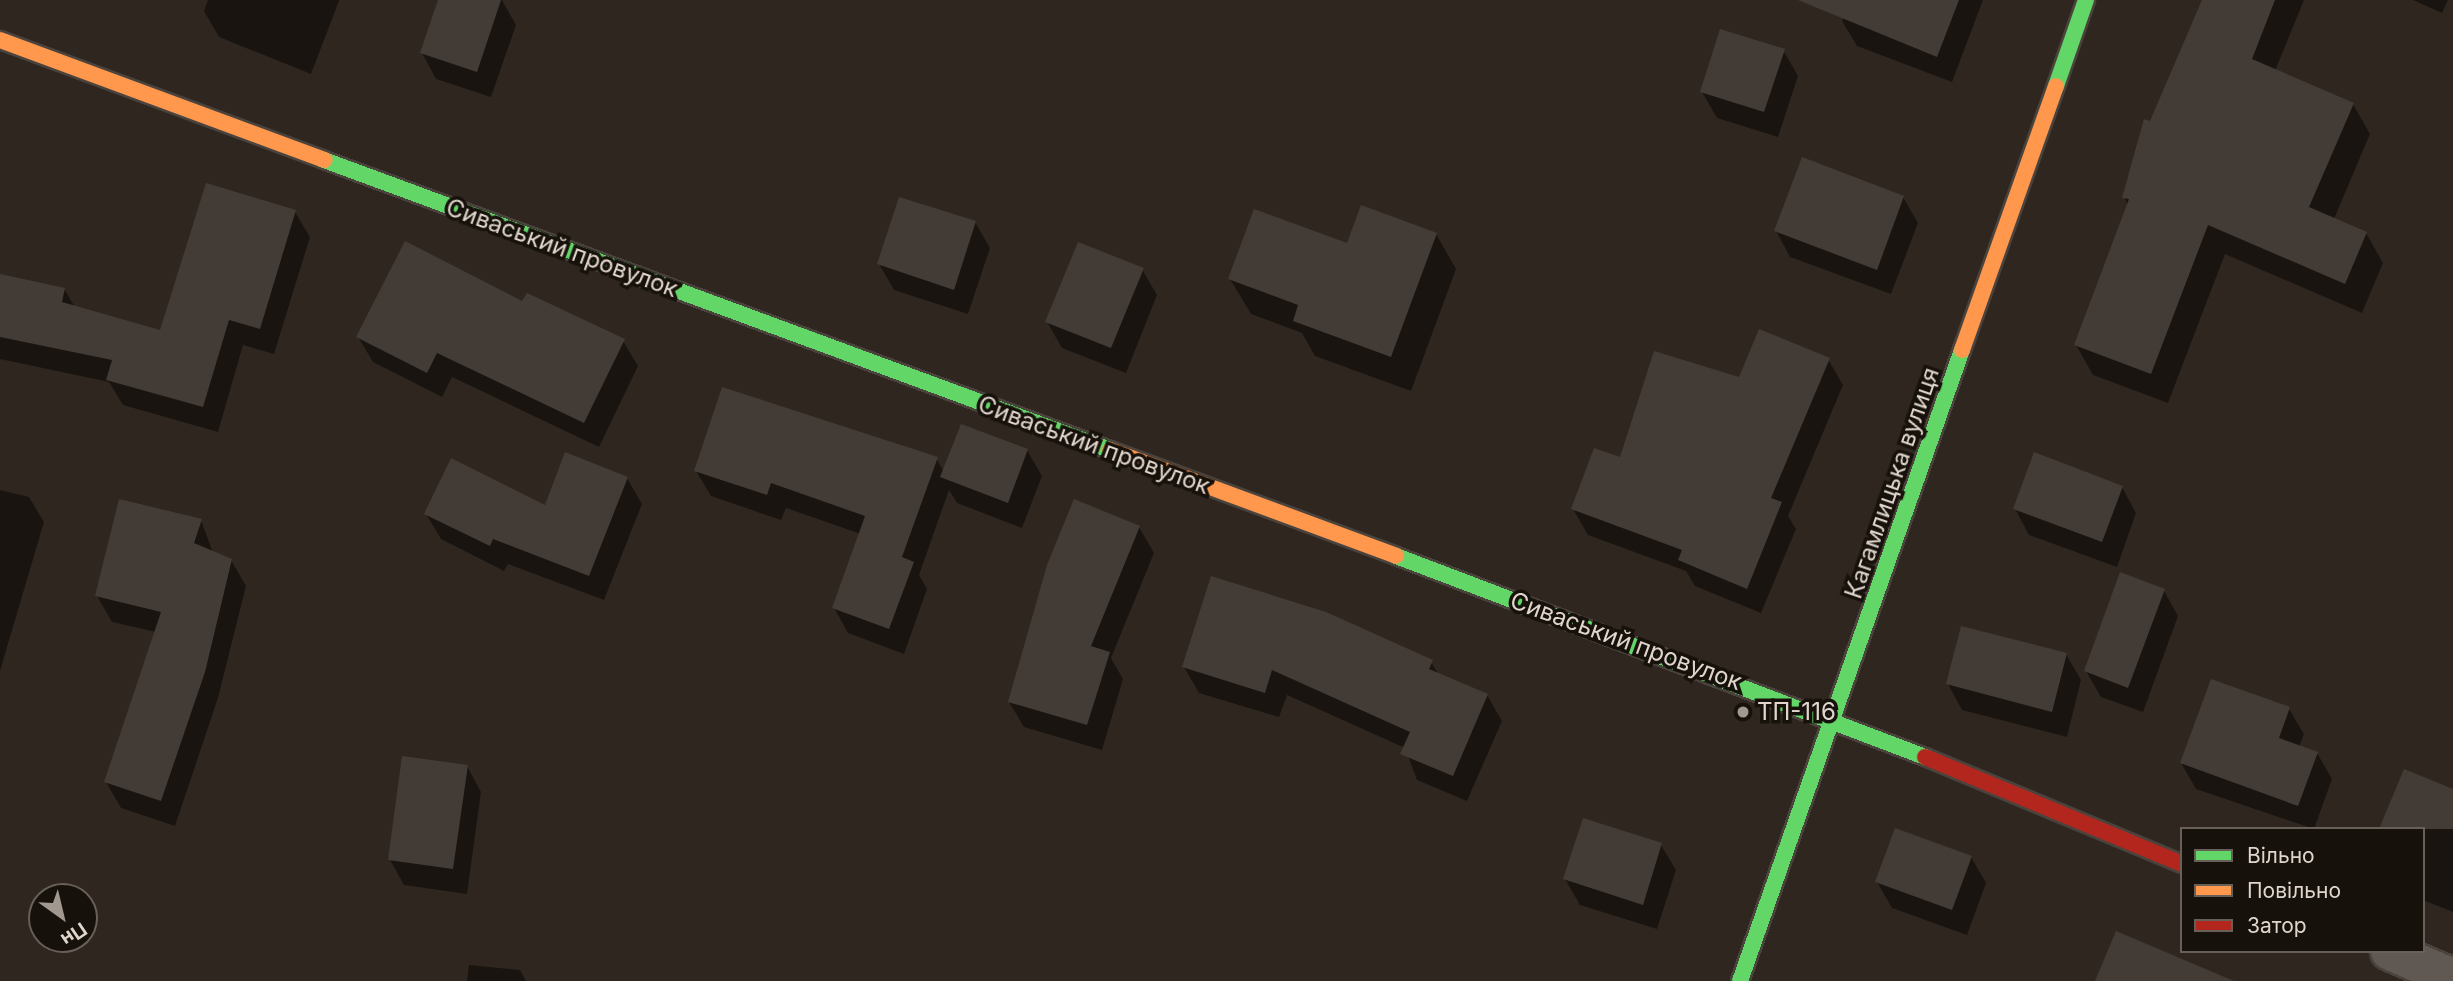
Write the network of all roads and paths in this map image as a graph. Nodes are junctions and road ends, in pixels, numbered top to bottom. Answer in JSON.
{"nodes":[{"id":1,"x":2087,"y":0,"type":"edge"},
{"id":2,"x":0,"y":40,"type":"edge"},
{"id":3,"x":1833,"y":718,"type":"junction"},
{"id":4,"x":2180,"y":863,"type":"edge"},
{"id":5,"x":2395,"y":953,"type":"edge"},
{"id":6,"x":2453,"y":978,"type":"edge"},
{"id":7,"x":1740,"y":981,"type":"edge"}],
"edges":[{"from":1,"to":3,"type":"street","name":"Кагамлицька вулиця"},
{"from":2,"to":3,"type":"street","name":"Сиваський провулок"},
{"from":3,"to":4,"type":"street","name":"Сиваський провулок"},
{"from":3,"to":7,"type":"street","name":"Кагамлицька вулиця"},
{"from":5,"to":6,"type":"street"}]}
